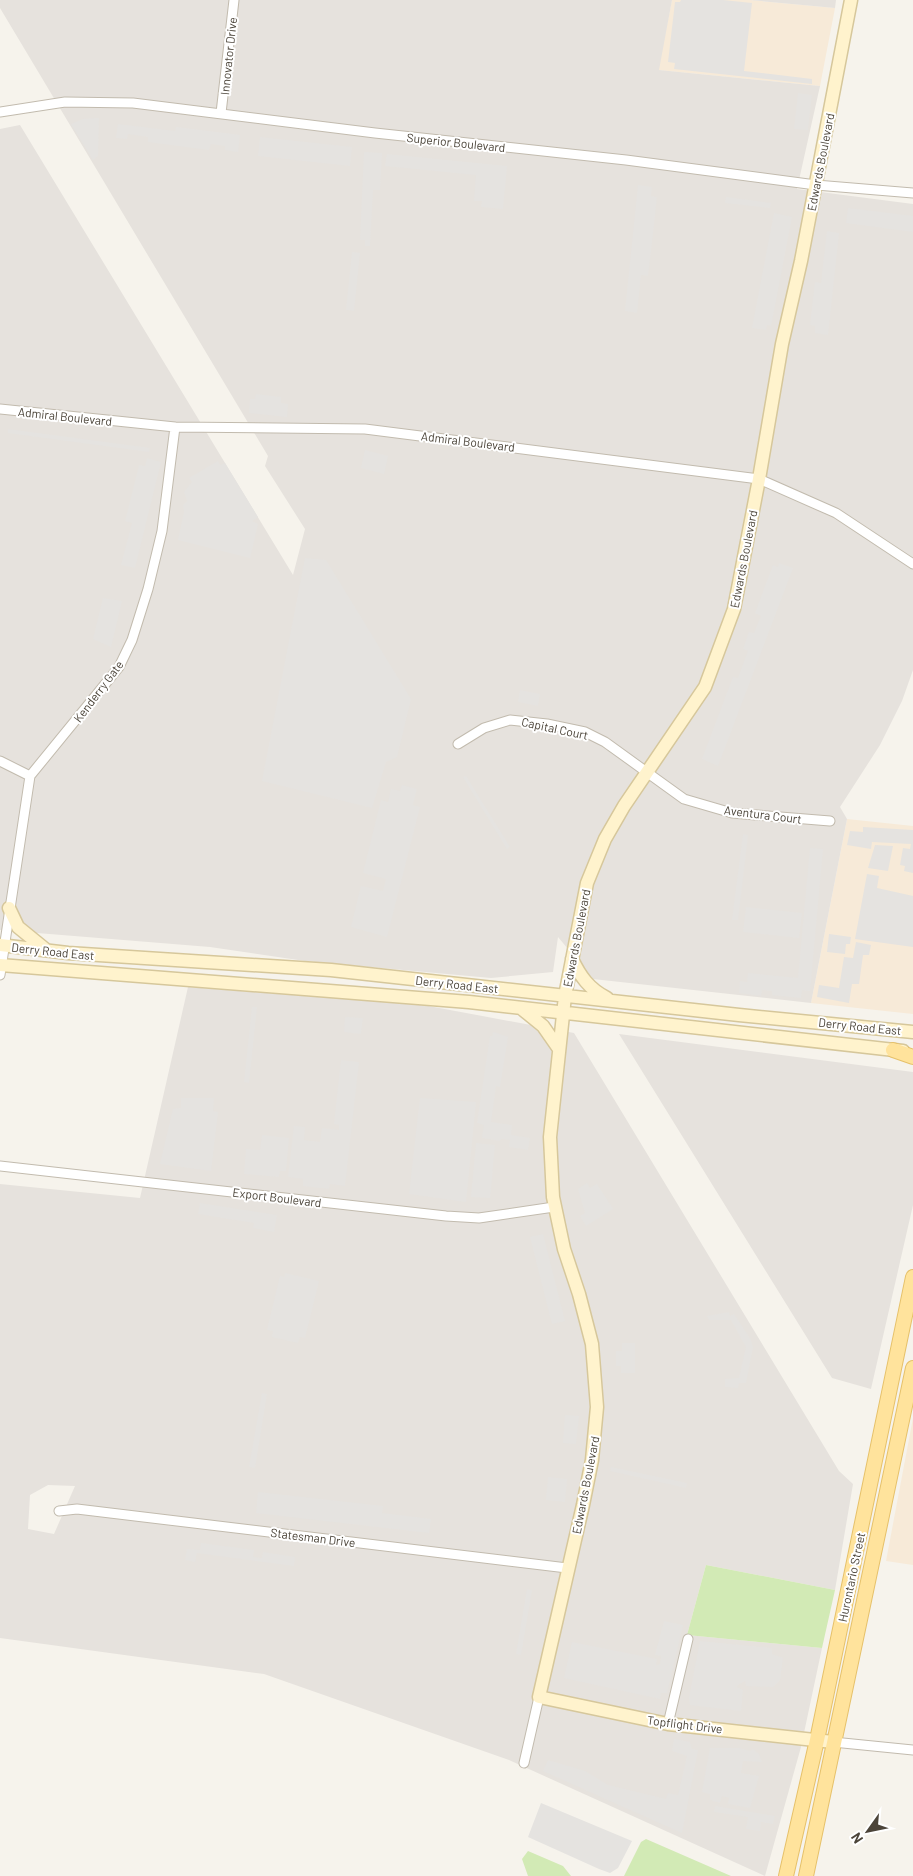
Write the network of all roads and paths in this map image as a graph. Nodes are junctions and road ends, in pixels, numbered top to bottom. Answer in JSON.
{"nodes":[{"id":1,"x":234,"y":0,"type":"edge"},
{"id":2,"x":851,"y":0,"type":"edge"},
{"id":3,"x":0,"y":112,"type":"edge"},
{"id":4,"x":221,"y":112,"type":"junction"},
{"id":5,"x":816,"y":185,"type":"junction"},
{"id":6,"x":913,"y":193,"type":"edge"},
{"id":7,"x":0,"y":409,"type":"edge"},
{"id":8,"x":175,"y":427,"type":"junction"},
{"id":9,"x":760,"y":479,"type":"junction"},
{"id":10,"x":913,"y":564,"type":"edge"},
{"id":11,"x":458,"y":744,"type":"dead end"},
{"id":12,"x":0,"y":761,"type":"edge"},
{"id":13,"x":646,"y":772,"type":"junction"},
{"id":14,"x":30,"y":776,"type":"junction"},
{"id":15,"x":830,"y":822,"type":"dead end"},
{"id":16,"x":9,"y":908,"type":"junction"},
{"id":17,"x":2,"y":945,"type":"edge"},
{"id":18,"x":47,"y":950,"type":"junction"},
{"id":19,"x":102,"y":956,"type":"junction"},
{"id":20,"x":572,"y":959,"type":"junction"},
{"id":21,"x":160,"y":960,"type":"junction"},
{"id":22,"x":0,"y":968,"type":"edge"},
{"id":23,"x":101,"y":973,"type":"junction"},
{"id":24,"x":159,"y":977,"type":"junction"},
{"id":25,"x":426,"y":981,"type":"junction"},
{"id":26,"x":471,"y":986,"type":"junction"},
{"id":27,"x":565,"y":996,"type":"junction"},
{"id":28,"x":423,"y":998,"type":"junction"},
{"id":29,"x":611,"y":1000,"type":"junction"},
{"id":30,"x":469,"y":1002,"type":"junction"},
{"id":31,"x":522,"y":1008,"type":"junction"},
{"id":32,"x":562,"y":1014,"type":"junction"},
{"id":33,"x":913,"y":1032,"type":"edge"},
{"id":34,"x":559,"y":1049,"type":"junction"},
{"id":35,"x":894,"y":1050,"type":"junction"},
{"id":36,"x":913,"y":1052,"type":"edge"},
{"id":37,"x":913,"y":1057,"type":"edge"},
{"id":38,"x":0,"y":1166,"type":"edge"},
{"id":39,"x":554,"y":1207,"type":"junction"},
{"id":40,"x":913,"y":1277,"type":"edge"},
{"id":41,"x":913,"y":1368,"type":"edge"},
{"id":42,"x":59,"y":1511,"type":"dead end"},
{"id":43,"x":567,"y":1568,"type":"junction"},
{"id":44,"x":688,"y":1639,"type":"dead end"},
{"id":45,"x":539,"y":1697,"type":"junction"},
{"id":46,"x":668,"y":1724,"type":"junction"},
{"id":47,"x":817,"y":1740,"type":"junction"},
{"id":48,"x":833,"y":1742,"type":"junction"},
{"id":49,"x":913,"y":1750,"type":"edge"},
{"id":50,"x":524,"y":1762,"type":"dead end"},
{"id":51,"x":786,"y":1876,"type":"edge"},
{"id":52,"x":806,"y":1876,"type":"edge"}],
"edges":[{"from":1,"to":4,"type":"street","name":"Innovator Drive"},
{"from":2,"to":5,"type":"main road","name":"Edwards Boulevard"},
{"from":3,"to":4,"type":"street","name":"Superior Boulevard"},
{"from":4,"to":5,"type":"street","name":"Superior Boulevard"},
{"from":5,"to":6,"type":"street","name":"Superior Boulevard"},
{"from":5,"to":9,"type":"main road","name":"Edwards Boulevard"},
{"from":7,"to":8,"type":"street","name":"Admiral Boulevard"},
{"from":8,"to":9,"type":"street","name":"Admiral Boulevard"},
{"from":8,"to":14,"type":"street","name":"Kenderry Gate"},
{"from":9,"to":10,"type":"street","name":"Admiral Boulevard"},
{"from":9,"to":13,"type":"main road","name":"Edwards Boulevard"},
{"from":11,"to":13,"type":"street","name":"Capital Court"},
{"from":12,"to":14,"type":"street"},
{"from":13,"to":15,"type":"street","name":"Aventura Court"},
{"from":13,"to":20,"type":"main road","name":"Edwards Boulevard"},
{"from":14,"to":16,"type":"street"},
{"from":16,"to":17,"type":"street"},
{"from":16,"to":18,"type":"main road"},
{"from":17,"to":18,"type":"main road","name":"Derry Road East"},
{"from":17,"to":22,"type":"street"},
{"from":18,"to":19,"type":"main road","name":"Derry Road East"},
{"from":19,"to":21,"type":"main road","name":"Derry Road East"},
{"from":19,"to":23,"type":"main road"},
{"from":20,"to":27,"type":"main road","name":"Edwards Boulevard"},
{"from":20,"to":29,"type":"main road"},
{"from":21,"to":24,"type":"main road"},
{"from":21,"to":25,"type":"main road","name":"Derry Road East"},
{"from":22,"to":23,"type":"main road","name":"Derry Road East"},
{"from":23,"to":24,"type":"main road","name":"Derry Road East"},
{"from":24,"to":28,"type":"main road","name":"Derry Road East"},
{"from":25,"to":26,"type":"main road","name":"Derry Road East"},
{"from":25,"to":28,"type":"main road"},
{"from":26,"to":27,"type":"main road","name":"Derry Road East"},
{"from":26,"to":30,"type":"main road"},
{"from":27,"to":29,"type":"main road","name":"Derry Road East"},
{"from":27,"to":32,"type":"main road","name":"Edwards Boulevard"},
{"from":28,"to":30,"type":"main road","name":"Derry Road East"},
{"from":29,"to":33,"type":"main road","name":"Derry Road East"},
{"from":30,"to":31,"type":"main road","name":"Derry Road East"},
{"from":31,"to":32,"type":"main road","name":"Derry Road East"},
{"from":31,"to":34,"type":"main road"},
{"from":32,"to":34,"type":"main road","name":"Edwards Boulevard"},
{"from":32,"to":35,"type":"main road","name":"Derry Road East"},
{"from":34,"to":39,"type":"main road","name":"Edwards Boulevard"},
{"from":35,"to":36,"type":"main road","name":"Derry Road East"},
{"from":35,"to":37,"type":"main road"},
{"from":38,"to":39,"type":"street","name":"Export Boulevard"},
{"from":39,"to":43,"type":"main road","name":"Edwards Boulevard"},
{"from":40,"to":47,"type":"main road","name":"Hurontario Street"},
{"from":41,"to":48,"type":"main road","name":"Hurontario Street"},
{"from":42,"to":43,"type":"street","name":"Statesman Drive"},
{"from":43,"to":45,"type":"main road","name":"Edwards Boulevard"},
{"from":44,"to":46,"type":"street"},
{"from":45,"to":46,"type":"main road","name":"Topflight Drive"},
{"from":45,"to":50,"type":"street","name":"Edwards Boulevard"},
{"from":46,"to":47,"type":"main road","name":"Topflight Drive"},
{"from":47,"to":48,"type":"main road","name":"Topflight Drive"},
{"from":47,"to":51,"type":"main road","name":"Hurontario Street"},
{"from":48,"to":49,"type":"street"},
{"from":48,"to":52,"type":"main road","name":"Hurontario Street"}]}
